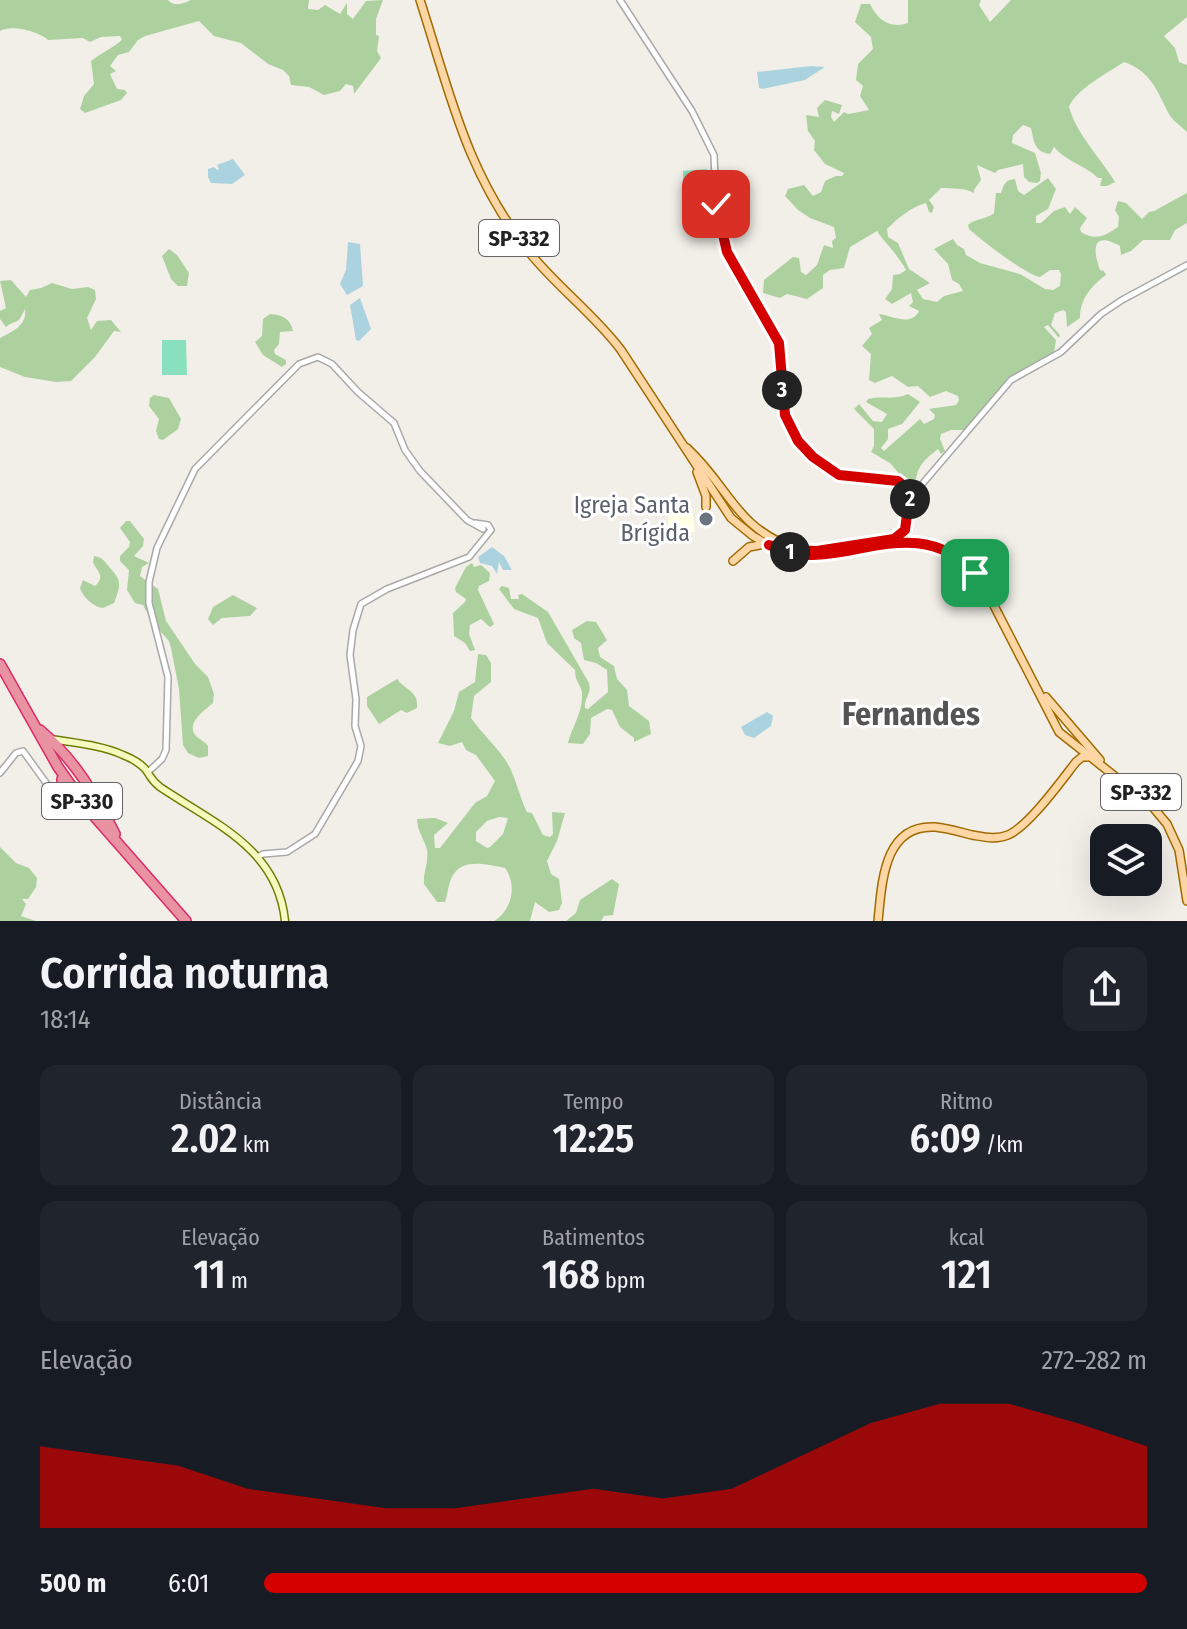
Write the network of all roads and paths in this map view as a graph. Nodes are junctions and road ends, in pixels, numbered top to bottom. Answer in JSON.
{"nodes":[{"id":1,"x":420,"y":0,"type":"edge"},
{"id":2,"x":620,"y":0,"type":"edge"},
{"id":3,"x":1187,"y":265,"type":"edge"},
{"id":4,"x":680,"y":441,"type":"junction"},
{"id":5,"x":693,"y":463,"type":"junction"},
{"id":6,"x":913,"y":494,"type":"junction"},
{"id":7,"x":706,"y":507,"type":"dead end"},
{"id":8,"x":907,"y":534,"type":"junction"},
{"id":9,"x":768,"y":544,"type":"junction"},
{"id":10,"x":801,"y":551,"type":"junction"},
{"id":11,"x":733,"y":561,"type":"dead end"},
{"id":12,"x":0,"y":664,"type":"edge"},
{"id":13,"x":0,"y":674,"type":"edge"},
{"id":14,"x":28,"y":717,"type":"junction"},
{"id":15,"x":1073,"y":729,"type":"junction"},
{"id":16,"x":1059,"y":732,"type":"junction"},
{"id":17,"x":50,"y":739,"type":"junction"},
{"id":18,"x":1076,"y":747,"type":"junction"},
{"id":19,"x":1089,"y":758,"type":"junction"},
{"id":20,"x":1076,"y":762,"type":"junction"},
{"id":21,"x":148,"y":772,"type":"junction"},
{"id":22,"x":0,"y":773,"type":"edge"},
{"id":23,"x":62,"y":779,"type":"junction"},
{"id":24,"x":59,"y":794,"type":"junction"},
{"id":25,"x":75,"y":798,"type":"junction"},
{"id":26,"x":122,"y":848,"type":"junction"},
{"id":27,"x":257,"y":857,"type":"junction"},
{"id":28,"x":1187,"y":868,"type":"edge"},
{"id":29,"x":1187,"y":901,"type":"edge"},
{"id":30,"x":184,"y":921,"type":"edge"},
{"id":31,"x":285,"y":921,"type":"edge"},
{"id":32,"x":878,"y":921,"type":"edge"}],
"edges":[{"from":1,"to":4,"type":"main road","number":"SP-332"},
{"from":2,"to":6,"type":"street"},
{"from":3,"to":6,"type":"street"},
{"from":4,"to":5,"type":"main road","number":"SP-332"},
{"from":4,"to":10,"type":"main road"},
{"from":5,"to":7,"type":"main road"},
{"from":5,"to":9,"type":"main road","number":"SP-332"},
{"from":6,"to":8,"type":"street"},
{"from":8,"to":10,"type":"main road","number":"SP-332"},
{"from":8,"to":15,"type":"main road","number":"SP-332"},
{"from":9,"to":10,"type":"main road","number":"SP-332"},
{"from":9,"to":11,"type":"main road"},
{"from":9,"to":16,"type":"main road","number":"SP-332"},
{"from":12,"to":14,"type":"highway","number":"SP-330"},
{"from":13,"to":23,"type":"highway","number":"SP-330"},
{"from":14,"to":17,"type":"highway"},
{"from":14,"to":26,"type":"highway","number":"SP-330"},
{"from":15,"to":16,"type":"main road"},
{"from":15,"to":28,"type":"main road","number":"SP-332"},
{"from":16,"to":18,"type":"main road","number":"SP-332"},
{"from":17,"to":21,"type":"main road"},
{"from":17,"to":26,"type":"highway"},
{"from":18,"to":19,"type":"main road","number":"SP-332"},
{"from":18,"to":20,"type":"main road"},
{"from":19,"to":20,"type":"main road"},
{"from":19,"to":29,"type":"main road","number":"SP-332"},
{"from":20,"to":32,"type":"main road"},
{"from":21,"to":27,"type":"main road"},
{"from":21,"to":27,"type":"street"},
{"from":22,"to":24,"type":"street"},
{"from":23,"to":24,"type":"highway"},
{"from":23,"to":25,"type":"highway","number":"SP-330"},
{"from":24,"to":25,"type":"highway"},
{"from":25,"to":30,"type":"highway","number":"SP-330"},
{"from":26,"to":30,"type":"highway","number":"SP-330"},
{"from":27,"to":31,"type":"main road"}]}
